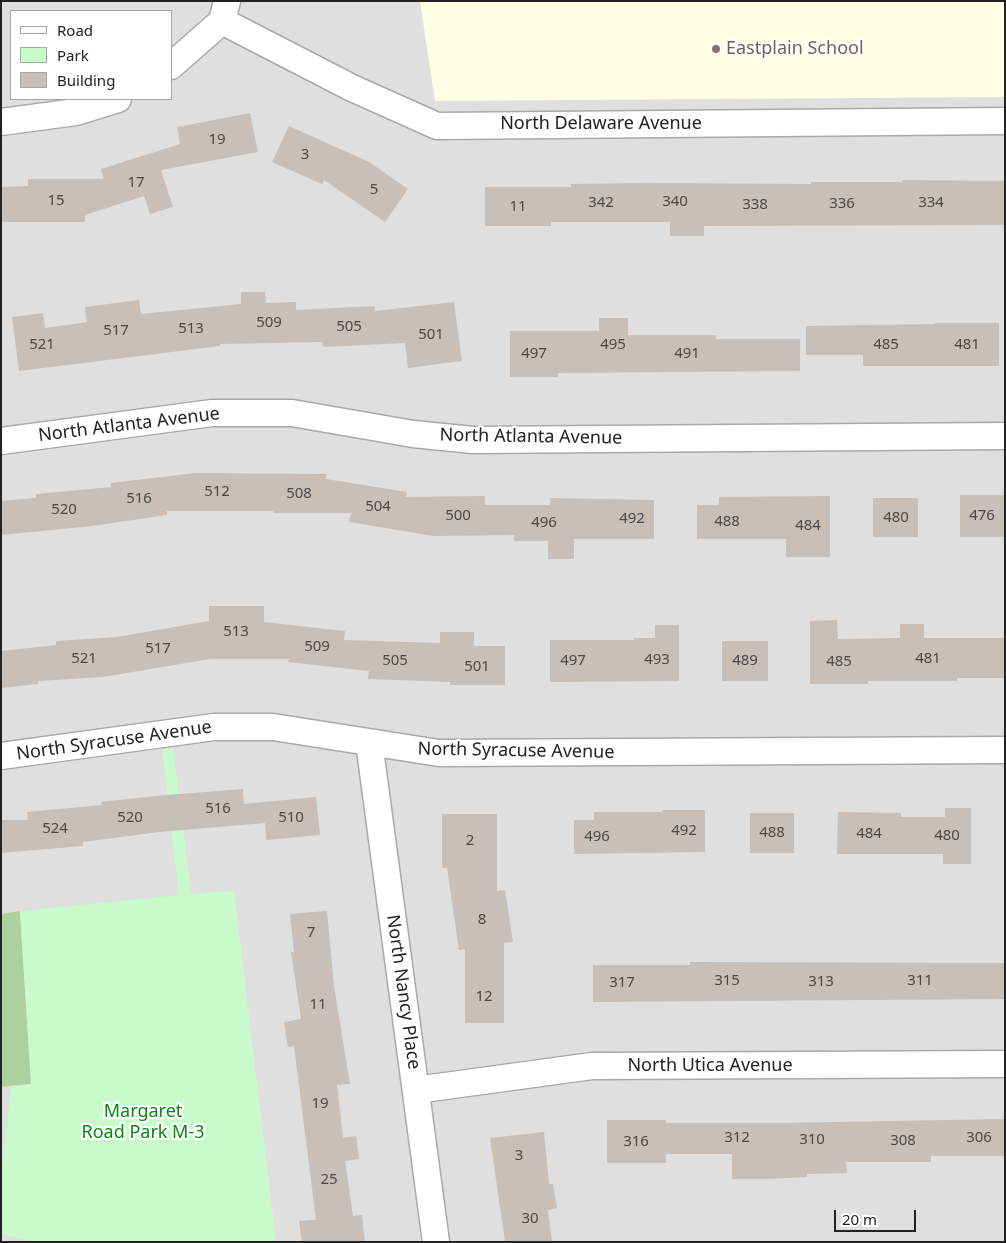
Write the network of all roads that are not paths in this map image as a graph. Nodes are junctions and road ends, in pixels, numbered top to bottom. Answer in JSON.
{"nodes":[{"id":1,"x":224,"y":11,"type":"edge"},
{"id":2,"x":172,"y":65,"type":"edge"},
{"id":3,"x":115,"y":100,"type":"edge"},
{"id":4,"x":1005,"y":121,"type":"edge"},
{"id":5,"x":1,"y":122,"type":"edge"},
{"id":6,"x":1005,"y":436,"type":"edge"},
{"id":7,"x":1,"y":441,"type":"edge"},
{"id":8,"x":369,"y":742,"type":"junction"},
{"id":9,"x":1005,"y":750,"type":"edge"},
{"id":10,"x":1,"y":756,"type":"edge"},
{"id":11,"x":1005,"y":1064,"type":"edge"},
{"id":12,"x":416,"y":1090,"type":"junction"},
{"id":13,"x":436,"y":1242,"type":"edge"}],
"edges":[{"from":1,"to":2,"type":"street"},
{"from":1,"to":4,"type":"street","name":"North Delaware Avenue"},
{"from":3,"to":5,"type":"street"},
{"from":6,"to":7,"type":"street","name":"North Atlanta Avenue"},
{"from":8,"to":9,"type":"street","name":"North Syracuse Avenue"},
{"from":8,"to":10,"type":"street","name":"North Syracuse Avenue"},
{"from":8,"to":12,"type":"street","name":"North Nancy Place"},
{"from":11,"to":12,"type":"street","name":"North Utica Avenue"},
{"from":12,"to":13,"type":"street","name":"North Nancy Place"}]}
